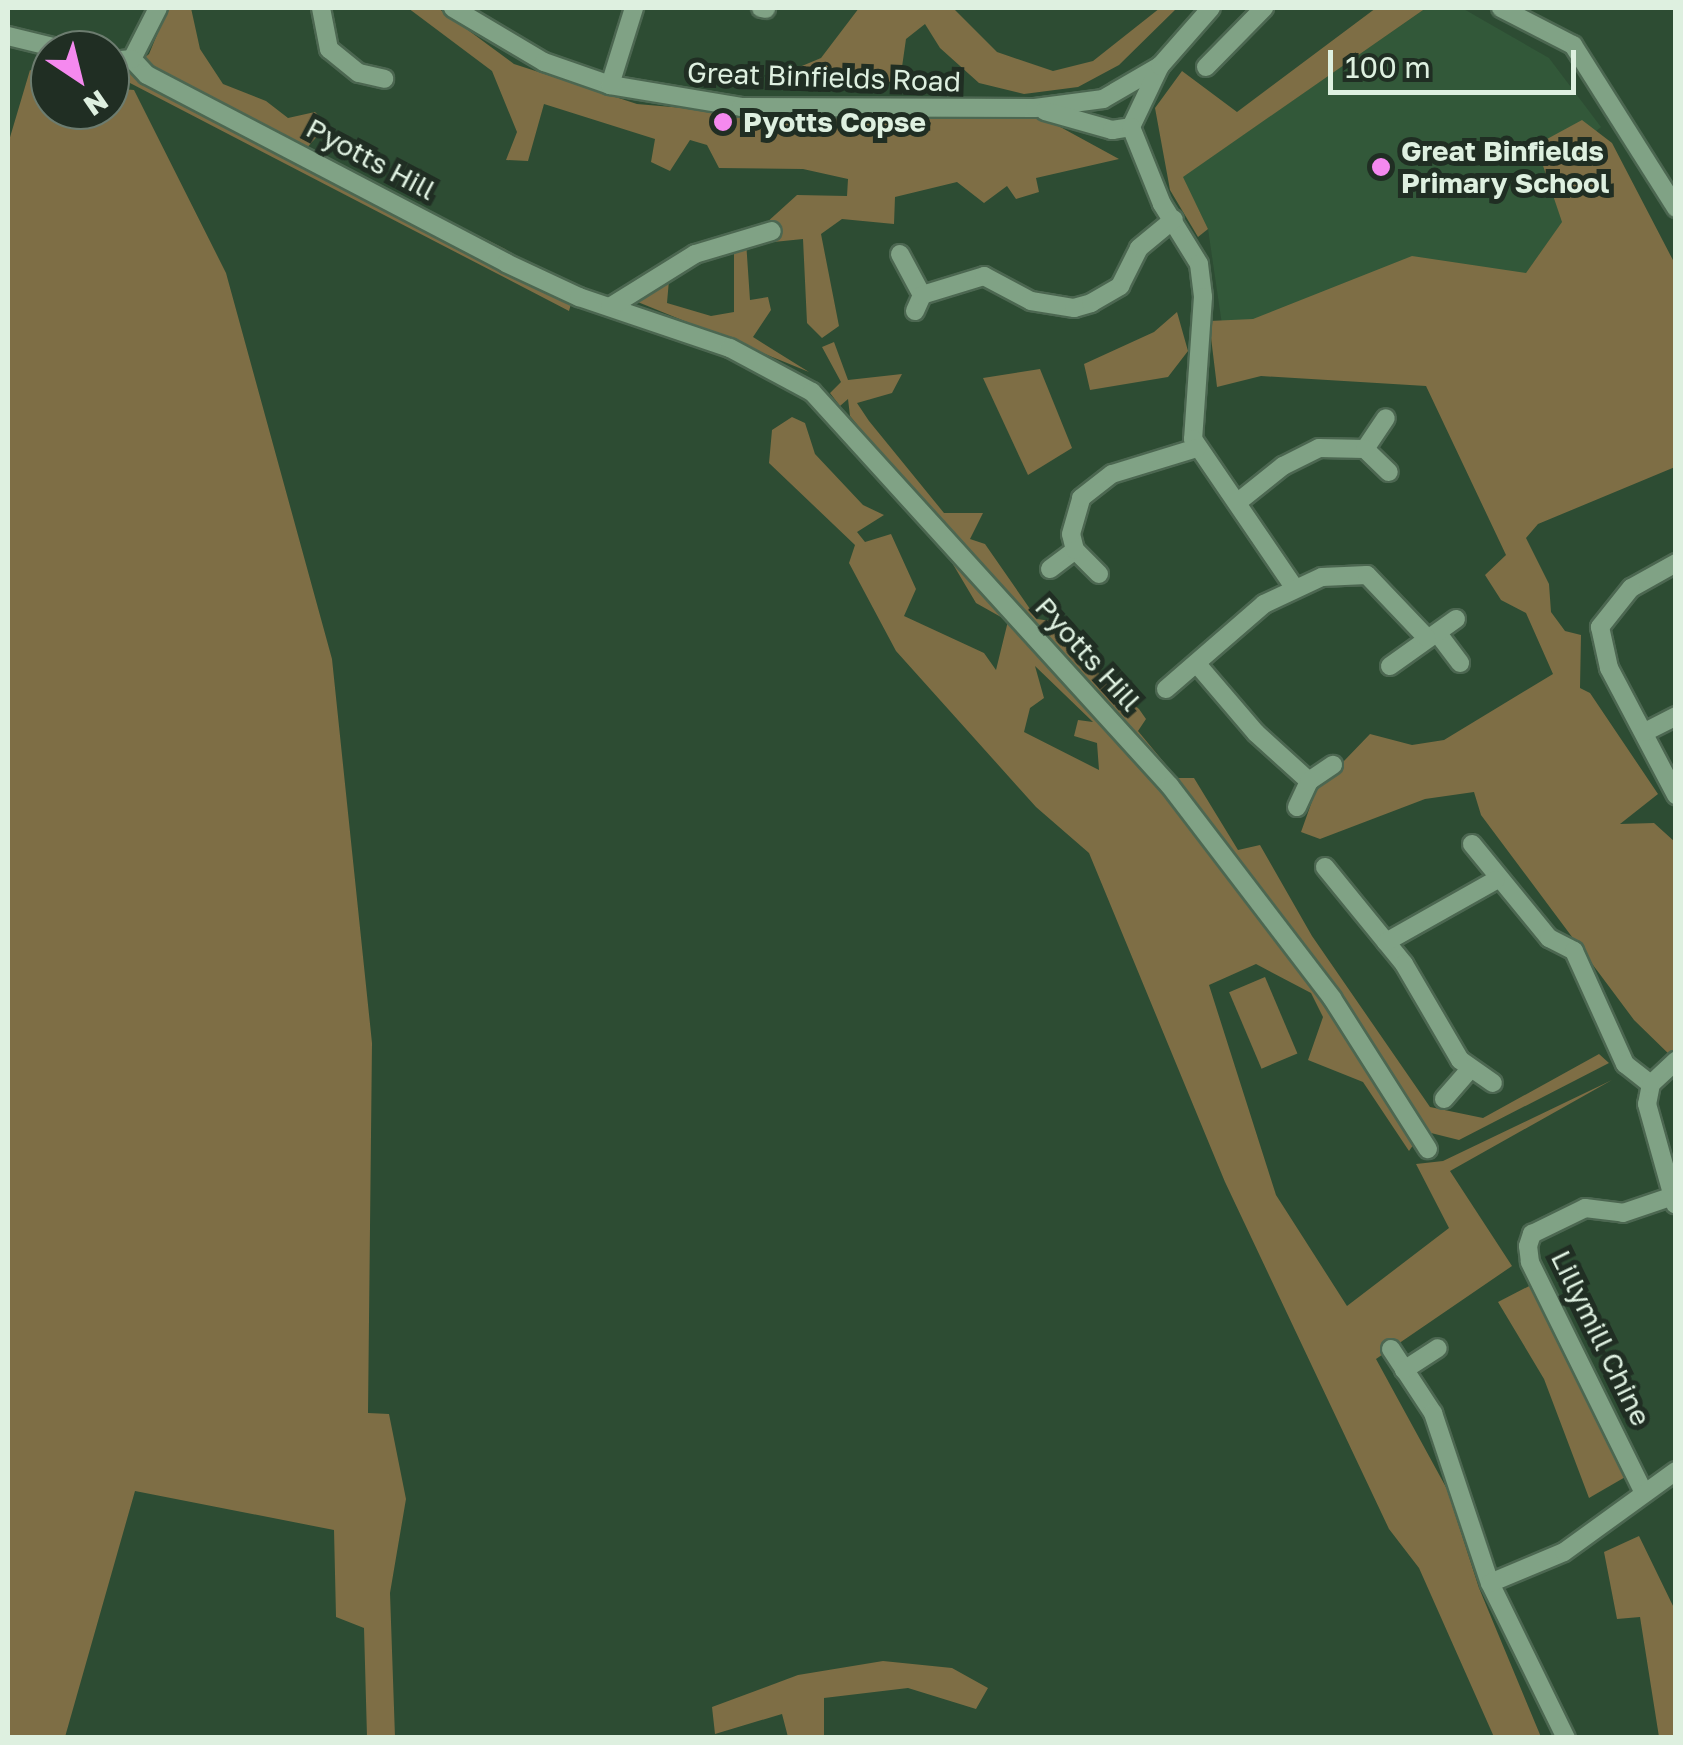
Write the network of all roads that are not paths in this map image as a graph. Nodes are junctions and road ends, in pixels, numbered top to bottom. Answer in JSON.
{"nodes":[{"id":1,"x":158,"y":8,"type":"edge"},
{"id":2,"x":321,"y":8,"type":"edge"},
{"id":3,"x":453,"y":8,"type":"edge"},
{"id":4,"x":634,"y":8,"type":"edge"},
{"id":5,"x":1211,"y":8,"type":"edge"},
{"id":6,"x":1264,"y":8,"type":"edge"},
{"id":7,"x":1501,"y":8,"type":"edge"},
{"id":8,"x":132,"y":59,"type":"joint"},
{"id":9,"x":1160,"y":66,"type":"junction"},
{"id":10,"x":1206,"y":67,"type":"dead end"},
{"id":11,"x":384,"y":79,"type":"dead end"},
{"id":12,"x":610,"y":85,"type":"junction"},
{"id":13,"x":1111,"y":95,"type":"junction"},
{"id":14,"x":1035,"y":108,"type":"junction"},
{"id":15,"x":1124,"y":124,"type":"junction"},
{"id":16,"x":1676,"y":208,"type":"edge"},
{"id":17,"x":1174,"y":220,"type":"junction"},
{"id":18,"x":772,"y":231,"type":"dead end"},
{"id":19,"x":900,"y":254,"type":"dead end"},
{"id":20,"x":610,"y":307,"type":"junction"},
{"id":21,"x":1386,"y":418,"type":"dead end"},
{"id":22,"x":1197,"y":448,"type":"junction"},
{"id":23,"x":1365,"y":449,"type":"junction"},
{"id":24,"x":1389,"y":472,"type":"dead end"},
{"id":25,"x":1238,"y":502,"type":"junction"},
{"id":26,"x":1075,"y":550,"type":"junction"},
{"id":27,"x":1676,"y":564,"type":"edge"},
{"id":28,"x":1050,"y":569,"type":"dead end"},
{"id":29,"x":1098,"y":574,"type":"dead end"},
{"id":30,"x":1294,"y":587,"type":"junction"},
{"id":31,"x":1456,"y":619,"type":"dead end"},
{"id":32,"x":1432,"y":636,"type":"junction"},
{"id":33,"x":1197,"y":664,"type":"junction"},
{"id":34,"x":1460,"y":664,"type":"dead end"},
{"id":35,"x":1390,"y":666,"type":"dead end"},
{"id":36,"x":1166,"y":689,"type":"dead end"},
{"id":37,"x":1676,"y":716,"type":"edge"},
{"id":38,"x":1644,"y":732,"type":"junction"},
{"id":39,"x":1333,"y":766,"type":"dead end"},
{"id":40,"x":1309,"y":781,"type":"junction"},
{"id":41,"x":1676,"y":795,"type":"edge"},
{"id":42,"x":1297,"y":807,"type":"dead end"},
{"id":43,"x":1472,"y":844,"type":"dead end"},
{"id":44,"x":1325,"y":868,"type":"dead end"},
{"id":45,"x":1496,"y":880,"type":"junction"},
{"id":46,"x":1386,"y":942,"type":"junction"},
{"id":47,"x":1676,"y":1061,"type":"edge"},
{"id":48,"x":1470,"y":1069,"type":"junction"},
{"id":49,"x":1493,"y":1083,"type":"dead end"},
{"id":50,"x":1651,"y":1084,"type":"junction"},
{"id":51,"x":1444,"y":1099,"type":"dead end"},
{"id":52,"x":1428,"y":1149,"type":"dead end"},
{"id":53,"x":1674,"y":1200,"type":"edge"},
{"id":54,"x":1438,"y":1348,"type":"dead end"},
{"id":55,"x":1392,"y":1349,"type":"dead end"},
{"id":56,"x":1404,"y":1370,"type":"junction"},
{"id":57,"x":1676,"y":1472,"type":"edge"},
{"id":58,"x":1644,"y":1492,"type":"junction"},
{"id":59,"x":1490,"y":1583,"type":"junction"},
{"id":60,"x":1566,"y":1738,"type":"edge"}],
"edges":[{"from":1,"to":8,"type":"street"},
{"from":2,"to":11,"type":"street"},
{"from":3,"to":12,"type":"street","name":"Great Binfields Road"},
{"from":4,"to":12,"type":"street"},
{"from":5,"to":9,"type":"street","name":"Great Binfields Road"},
{"from":6,"to":10,"type":"street"},
{"from":7,"to":16,"type":"street"},
{"from":8,"to":20,"type":"street","name":"Pyotts Hill"},
{"from":9,"to":13,"type":"street","name":"Great Binfields Road"},
{"from":9,"to":15,"type":"street","name":"Great Binfields Road"},
{"from":12,"to":14,"type":"street","name":"Great Binfields Road"},
{"from":13,"to":14,"type":"street","name":"Great Binfields Road"},
{"from":13,"to":15,"type":"street"},
{"from":13,"to":15,"type":"street"},
{"from":14,"to":15,"type":"street","name":"Great Binfields Road"},
{"from":15,"to":17,"type":"street"},
{"from":17,"to":19,"type":"street"},
{"from":17,"to":22,"type":"street"},
{"from":18,"to":20,"type":"street"},
{"from":20,"to":52,"type":"street","name":"Pyotts Hill"},
{"from":21,"to":23,"type":"street"},
{"from":22,"to":25,"type":"street"},
{"from":22,"to":26,"type":"street"},
{"from":23,"to":24,"type":"street"},
{"from":23,"to":25,"type":"street"},
{"from":25,"to":30,"type":"street"},
{"from":26,"to":28,"type":"street"},
{"from":26,"to":29,"type":"street"},
{"from":27,"to":38,"type":"street"},
{"from":30,"to":32,"type":"street"},
{"from":30,"to":33,"type":"street"},
{"from":31,"to":32,"type":"street"},
{"from":32,"to":34,"type":"street"},
{"from":32,"to":35,"type":"street"},
{"from":33,"to":36,"type":"street"},
{"from":33,"to":40,"type":"street"},
{"from":37,"to":38,"type":"street"},
{"from":38,"to":41,"type":"street"},
{"from":39,"to":40,"type":"street"},
{"from":40,"to":42,"type":"street"},
{"from":43,"to":45,"type":"street"},
{"from":44,"to":46,"type":"street"},
{"from":45,"to":46,"type":"street"},
{"from":45,"to":50,"type":"street"},
{"from":46,"to":48,"type":"street"},
{"from":47,"to":50,"type":"street"},
{"from":48,"to":49,"type":"street"},
{"from":48,"to":51,"type":"street"},
{"from":50,"to":53,"type":"street"},
{"from":53,"to":58,"type":"street","name":"Lillymill Chine"},
{"from":54,"to":56,"type":"street"},
{"from":55,"to":56,"type":"street"},
{"from":56,"to":59,"type":"street"},
{"from":57,"to":58,"type":"street"},
{"from":58,"to":59,"type":"street"},
{"from":59,"to":60,"type":"street"}]}
